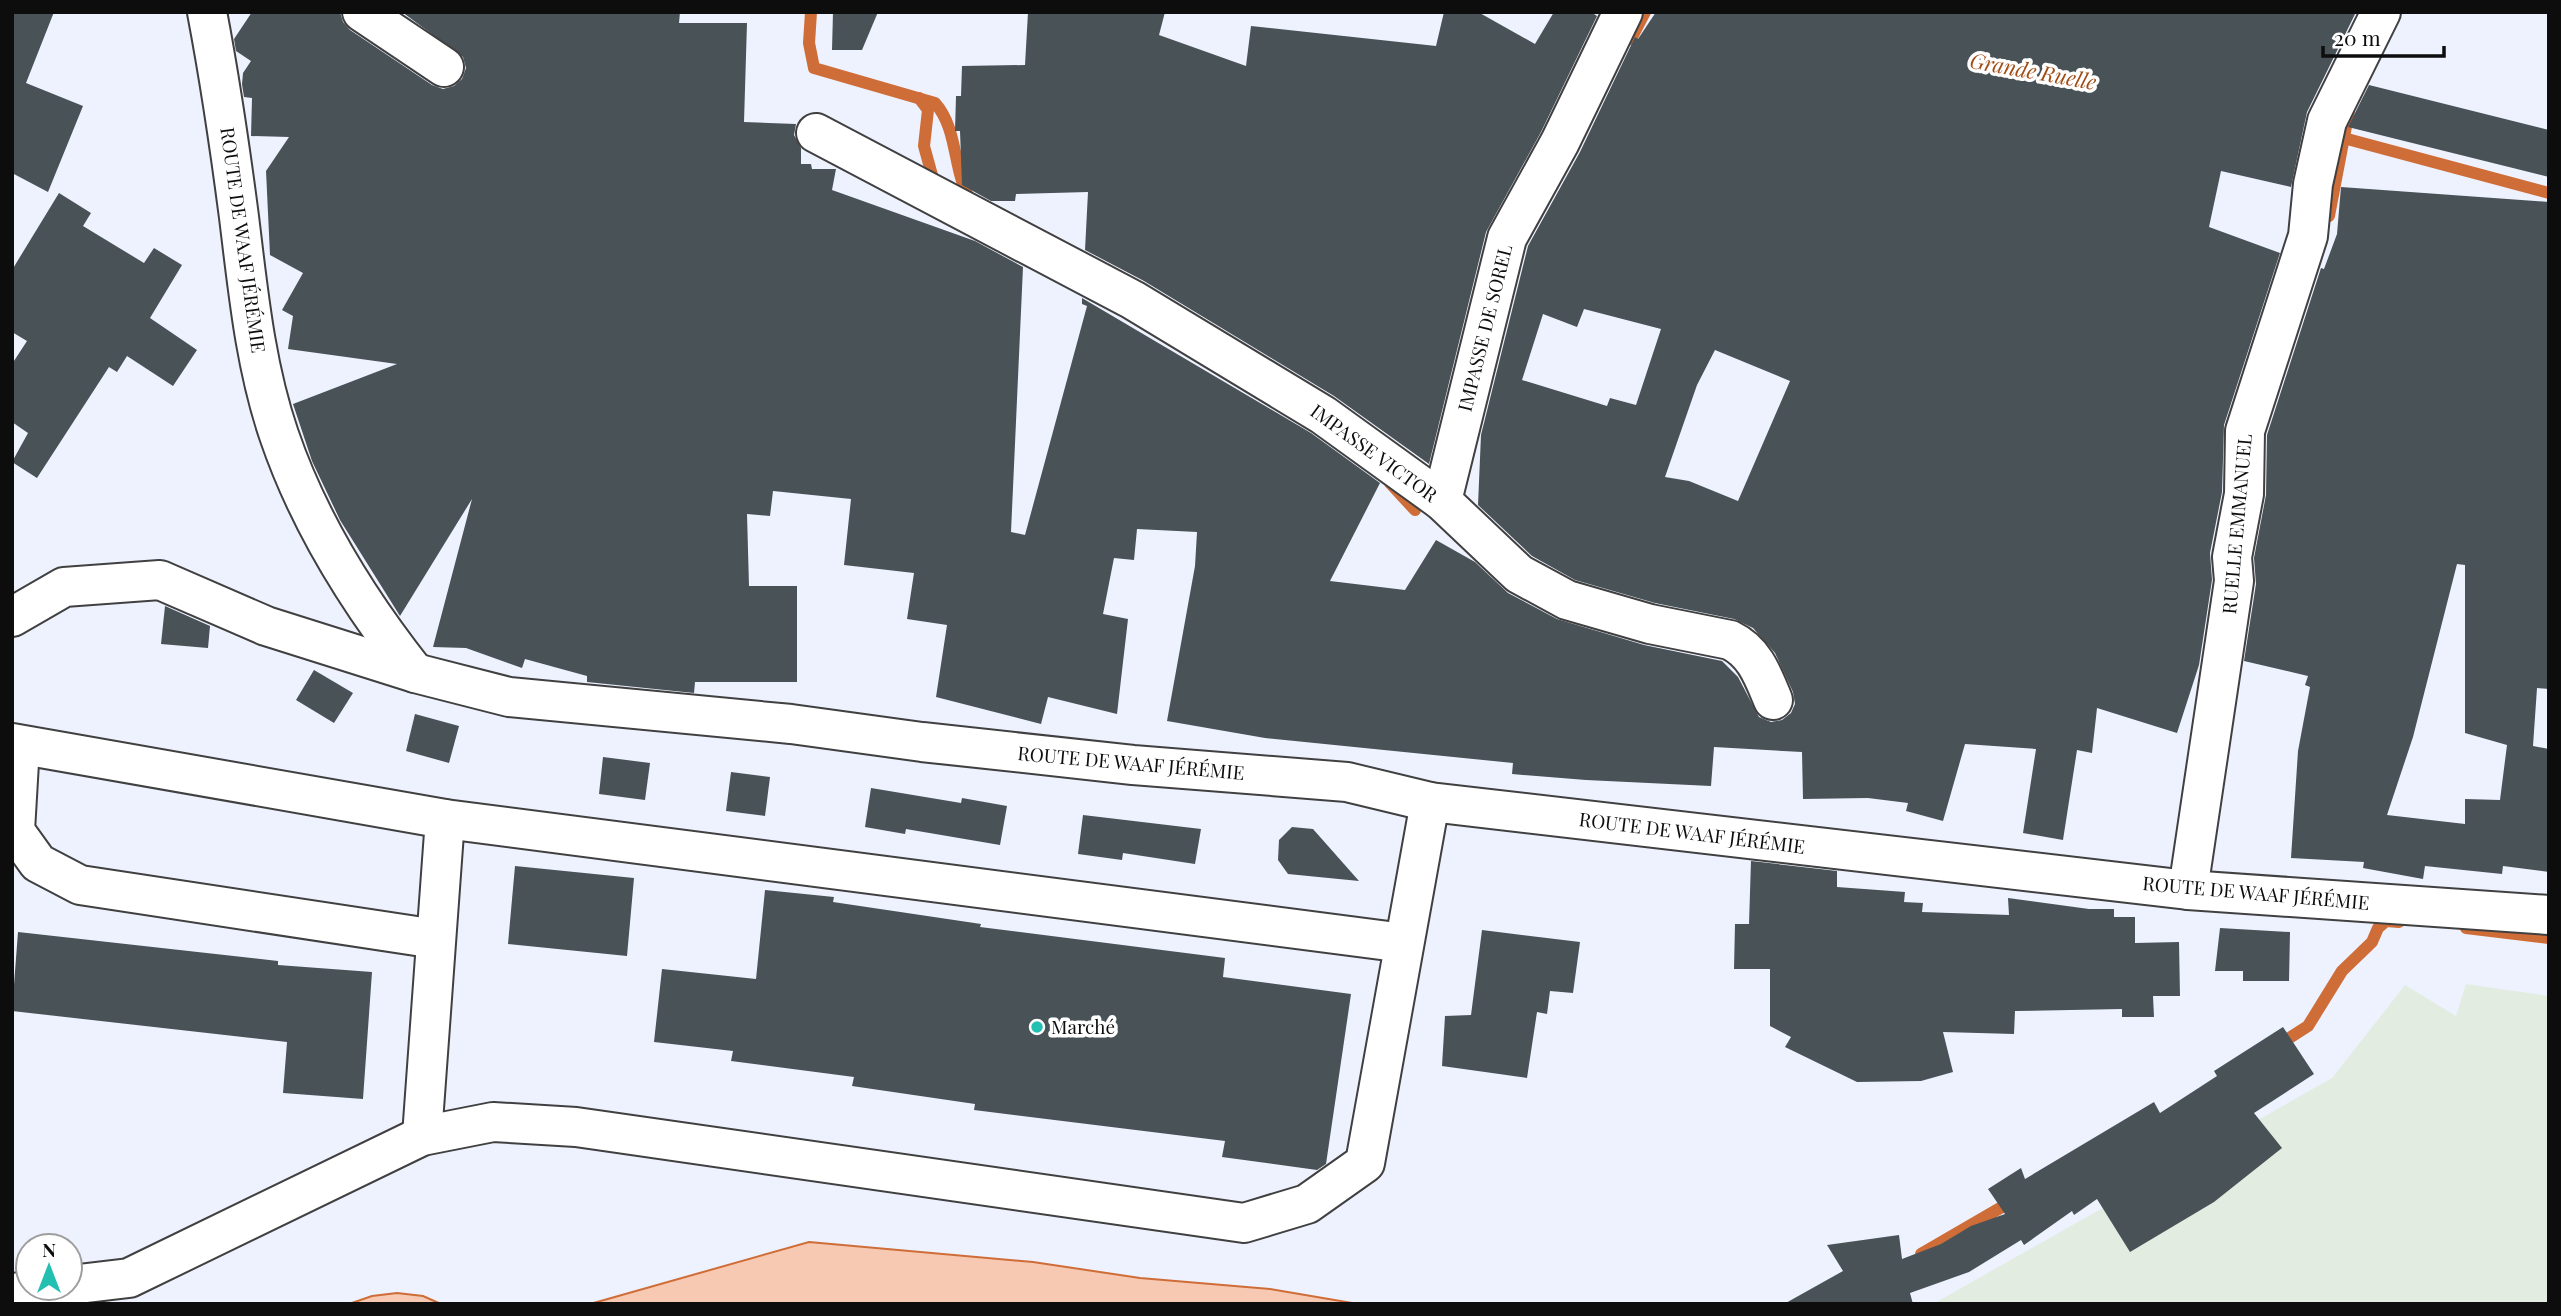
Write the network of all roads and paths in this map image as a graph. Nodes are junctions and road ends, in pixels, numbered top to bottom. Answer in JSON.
{"nodes":[{"id":1,"x":207,"y":12,"type":"edge"},
{"id":2,"x":362,"y":12,"type":"edge"},
{"id":3,"x":1623,"y":12,"type":"edge"},
{"id":4,"x":2381,"y":12,"type":"edge"},
{"id":5,"x":444,"y":67,"type":"dead end"},
{"id":6,"x":816,"y":134,"type":"dead end"},
{"id":7,"x":1442,"y":501,"type":"junction"},
{"id":8,"x":12,"y":617,"type":"edge"},
{"id":9,"x":415,"y":673,"type":"junction"},
{"id":10,"x":1773,"y":700,"type":"dead end"},
{"id":11,"x":16,"y":744,"type":"edge"},
{"id":12,"x":1430,"y":803,"type":"junction"},
{"id":13,"x":445,"y":819,"type":"junction"},
{"id":14,"x":2188,"y":890,"type":"junction"},
{"id":15,"x":2549,"y":915,"type":"edge"},
{"id":16,"x":436,"y":939,"type":"junction"},
{"id":17,"x":1404,"y":943,"type":"junction"},
{"id":18,"x":422,"y":1136,"type":"junction"},
{"id":19,"x":84,"y":1284,"type":"edge"}],
"edges":[{"from":1,"to":9,"type":"street","name":"ROUTE DE WAAF JÉRÉMIE"},
{"from":2,"to":5,"type":"street"},
{"from":3,"to":7,"type":"street","name":"IMPASSE DE SOREL"},
{"from":4,"to":14,"type":"street","name":"RUELLE EMMANUEL"},
{"from":6,"to":7,"type":"street","name":"IMPASSE VICTOR"},
{"from":7,"to":10,"type":"street","name":"IMPASSE VICTOR"},
{"from":8,"to":9,"type":"street"},
{"from":9,"to":12,"type":"street","name":"ROUTE DE WAAF JÉRÉMIE"},
{"from":11,"to":13,"type":"street"},
{"from":11,"to":16,"type":"street"},
{"from":12,"to":14,"type":"street","name":"ROUTE DE WAAF JÉRÉMIE"},
{"from":12,"to":17,"type":"street"},
{"from":13,"to":16,"type":"street"},
{"from":13,"to":17,"type":"street"},
{"from":14,"to":15,"type":"street","name":"ROUTE DE WAAF JÉRÉMIE"},
{"from":16,"to":18,"type":"street"},
{"from":17,"to":18,"type":"street"},
{"from":18,"to":19,"type":"street"}]}
